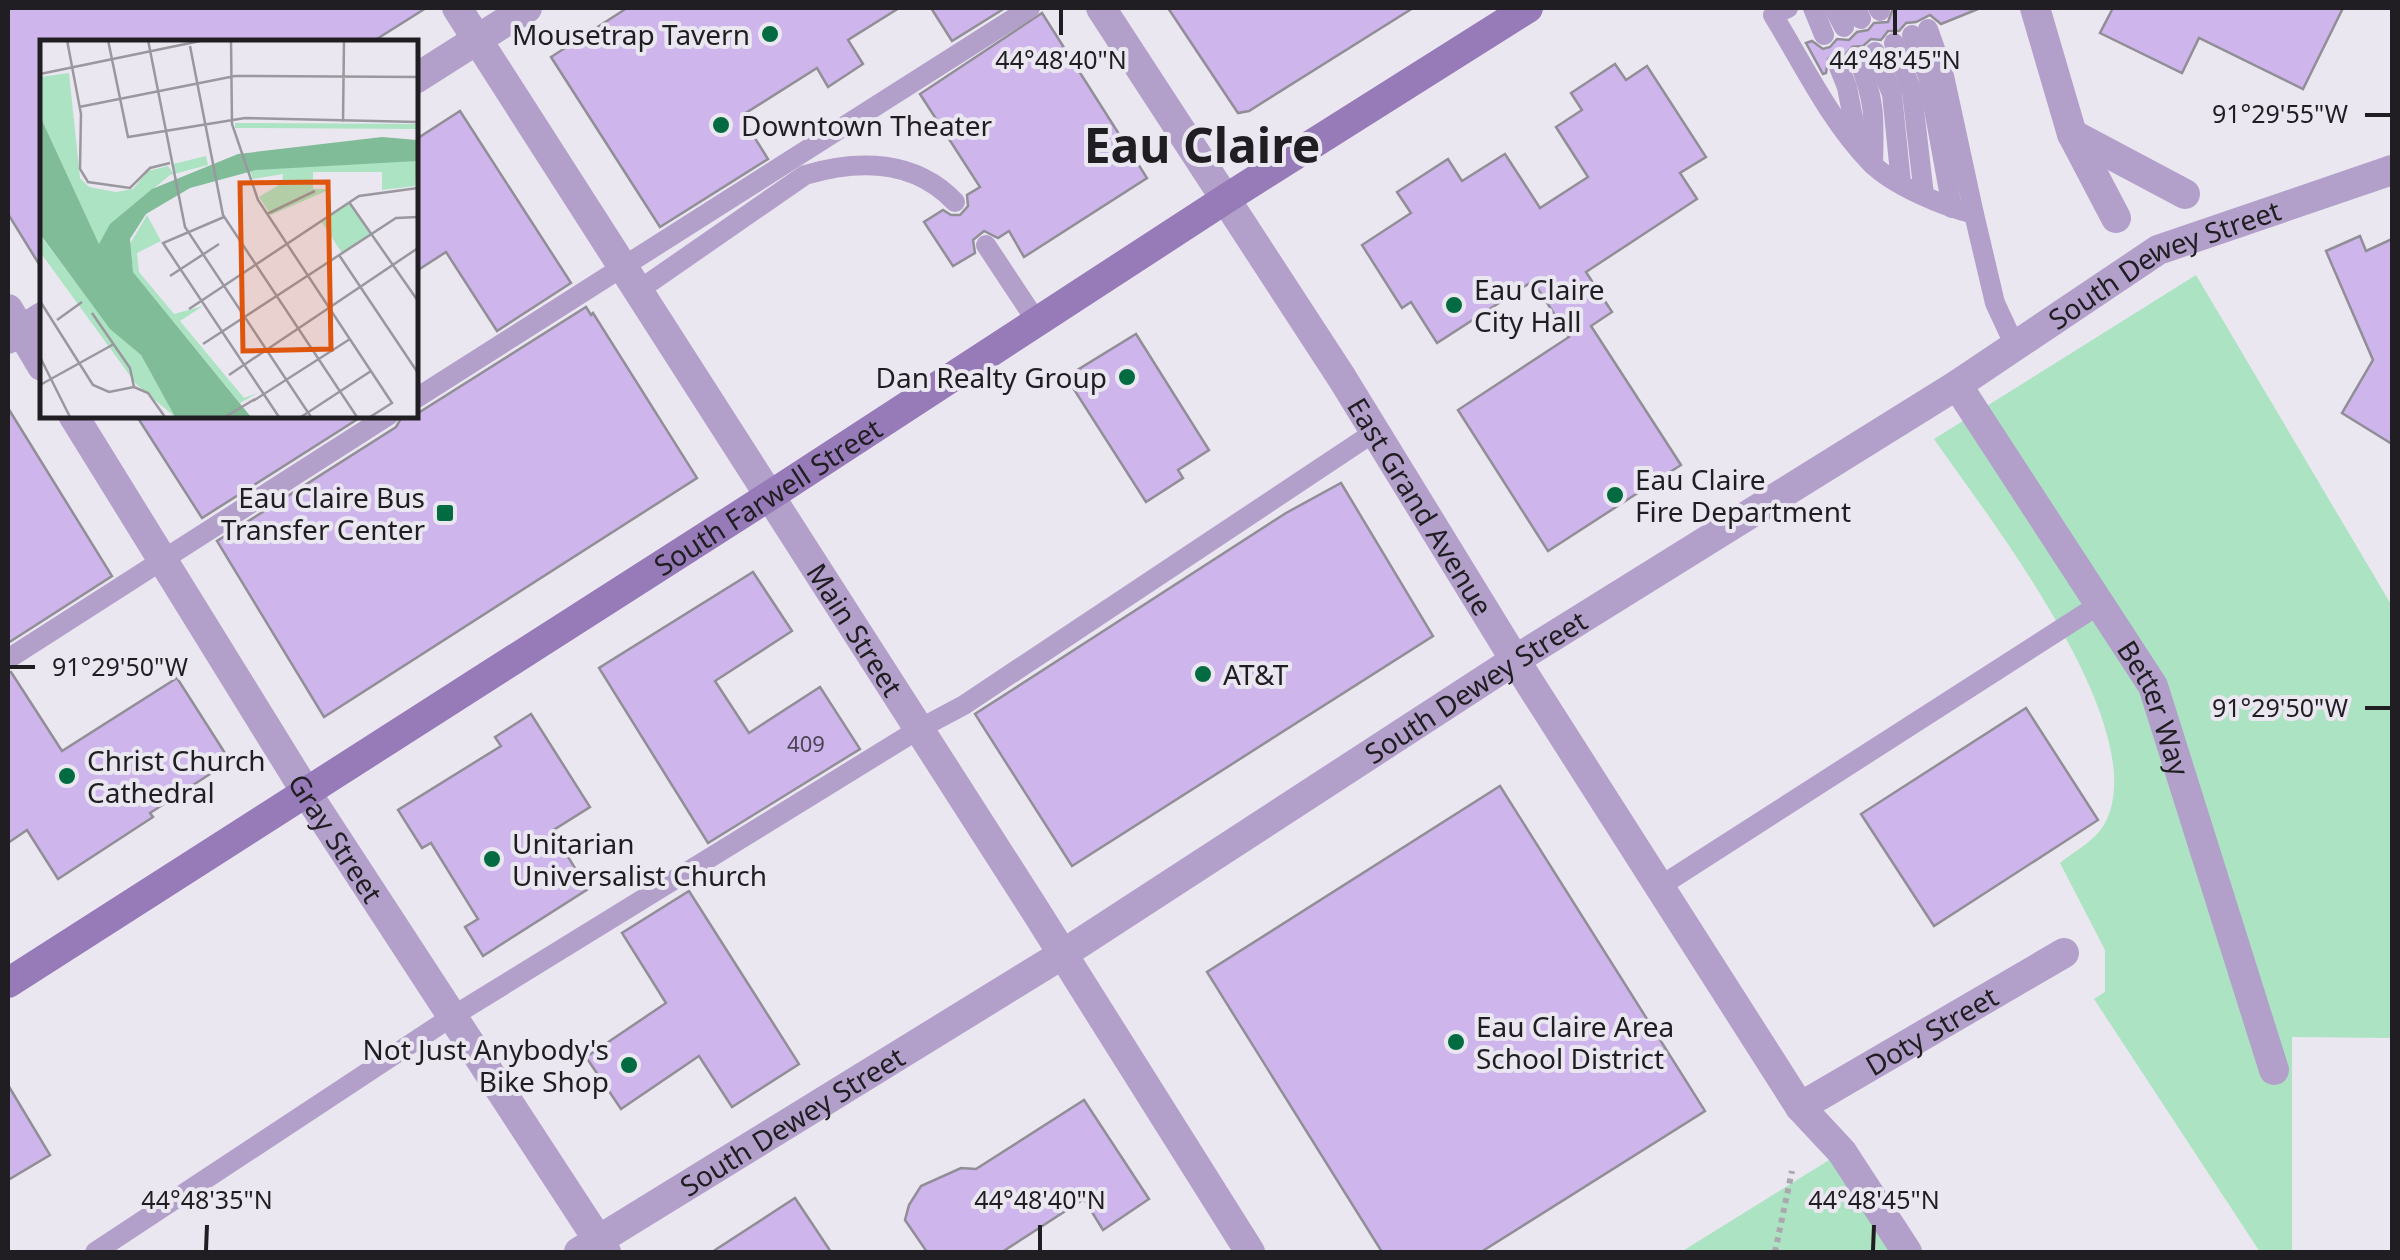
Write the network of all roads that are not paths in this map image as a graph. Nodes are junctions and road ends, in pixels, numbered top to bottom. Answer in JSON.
{"nodes":[{"id":1,"x":457,"y":8,"type":"edge"},
{"id":2,"x":527,"y":8,"type":"edge"},
{"id":3,"x":1030,"y":8,"type":"edge"},
{"id":4,"x":1101,"y":8,"type":"edge"},
{"id":5,"x":1528,"y":8,"type":"edge"},
{"id":6,"x":1788,"y":8,"type":"edge"},
{"id":7,"x":1813,"y":8,"type":"edge"},
{"id":8,"x":1834,"y":8,"type":"edge"},
{"id":9,"x":2035,"y":8,"type":"edge"},
{"id":10,"x":1857,"y":18,"type":"edge"},
{"id":11,"x":477,"y":39,"type":"junction"},
{"id":12,"x":1884,"y":48,"type":"junction"},
{"id":13,"x":418,"y":77,"type":"edge"},
{"id":14,"x":2072,"y":134,"type":"junction"},
{"id":15,"x":1858,"y":146,"type":"junction"},
{"id":16,"x":1873,"y":166,"type":"junction"},
{"id":17,"x":2392,"y":170,"type":"edge"},
{"id":18,"x":1901,"y":182,"type":"junction"},
{"id":19,"x":2184,"y":194,"type":"dead end"},
{"id":20,"x":1924,"y":195,"type":"junction"},
{"id":21,"x":1227,"y":198,"type":"junction"},
{"id":22,"x":956,"y":202,"type":"dead end"},
{"id":23,"x":1952,"y":208,"type":"junction"},
{"id":24,"x":1974,"y":214,"type":"junction"},
{"id":25,"x":2116,"y":218,"type":"dead end"},
{"id":26,"x":986,"y":245,"type":"dead end"},
{"id":27,"x":632,"y":279,"type":"junction"},
{"id":28,"x":1038,"y":322,"type":"junction"},
{"id":29,"x":20,"y":324,"type":"edge"},
{"id":30,"x":2014,"y":346,"type":"junction"},
{"id":31,"x":40,"y":362,"type":"edge"},
{"id":32,"x":1957,"y":385,"type":"junction"},
{"id":33,"x":418,"y":397,"type":"edge"},
{"id":34,"x":75,"y":418,"type":"edge"},
{"id":35,"x":385,"y":418,"type":"edge"},
{"id":36,"x":1376,"y":432,"type":"junction"},
{"id":37,"x":771,"y":495,"type":"junction"},
{"id":38,"x":162,"y":558,"type":"junction"},
{"id":39,"x":2100,"y":604,"type":"junction"},
{"id":40,"x":8,"y":659,"type":"edge"},
{"id":41,"x":1514,"y":660,"type":"junction"},
{"id":42,"x":919,"y":729,"type":"junction"},
{"id":43,"x":306,"y":792,"type":"junction"},
{"id":44,"x":1660,"y":887,"type":"junction"},
{"id":45,"x":2064,"y":953,"type":"dead end"},
{"id":46,"x":1063,"y":954,"type":"junction"},
{"id":47,"x":8,"y":983,"type":"edge"},
{"id":48,"x":453,"y":1016,"type":"junction"},
{"id":49,"x":2274,"y":1070,"type":"dead end"},
{"id":50,"x":1800,"y":1107,"type":"junction"},
{"id":51,"x":595,"y":1248,"type":"edge"},
{"id":52,"x":95,"y":1252,"type":"edge"},
{"id":53,"x":1250,"y":1252,"type":"edge"},
{"id":54,"x":1907,"y":1252,"type":"edge"}],
"edges":[{"from":1,"to":11,"type":"street","name":"Main Street"},
{"from":2,"to":11,"type":"street"},
{"from":3,"to":27,"type":"lane"},
{"from":4,"to":21,"type":"street","name":"East Grand Avenue"},
{"from":5,"to":21,"type":"main road","name":"South Farwell Street"},
{"from":6,"to":15,"type":"lane"},
{"from":7,"to":10,"type":"lane"},
{"from":8,"to":10,"type":"lane"},
{"from":9,"to":14,"type":"street"},
{"from":11,"to":13,"type":"street"},
{"from":11,"to":27,"type":"street","name":"Main Street"},
{"from":12,"to":15,"type":"lane"},
{"from":12,"to":16,"type":"lane"},
{"from":12,"to":18,"type":"lane"},
{"from":12,"to":20,"type":"lane"},
{"from":12,"to":23,"type":"lane"},
{"from":12,"to":24,"type":"lane"},
{"from":14,"to":19,"type":"street"},
{"from":14,"to":25,"type":"street"},
{"from":15,"to":16,"type":"lane"},
{"from":16,"to":18,"type":"lane"},
{"from":17,"to":30,"type":"street","name":"South Dewey Street"},
{"from":18,"to":20,"type":"lane"},
{"from":20,"to":23,"type":"lane"},
{"from":21,"to":28,"type":"main road","name":"South Farwell Street"},
{"from":21,"to":36,"type":"street","name":"East Grand Avenue"},
{"from":22,"to":27,"type":"lane"},
{"from":23,"to":24,"type":"lane"},
{"from":24,"to":30,"type":"lane"},
{"from":26,"to":28,"type":"lane"},
{"from":27,"to":33,"type":"lane"},
{"from":27,"to":37,"type":"street","name":"Main Street"},
{"from":28,"to":37,"type":"main road","name":"South Farwell Street"},
{"from":29,"to":31,"type":"street"},
{"from":30,"to":32,"type":"street","name":"South Dewey Street"},
{"from":32,"to":39,"type":"street","name":"Better Way"},
{"from":32,"to":41,"type":"street","name":"South Dewey Street"},
{"from":34,"to":38,"type":"street","name":"Gray Street"},
{"from":35,"to":38,"type":"lane"},
{"from":36,"to":41,"type":"street","name":"East Grand Avenue"},
{"from":36,"to":42,"type":"lane"},
{"from":37,"to":42,"type":"street","name":"Main Street"},
{"from":37,"to":43,"type":"main road","name":"South Farwell Street"},
{"from":38,"to":40,"type":"lane"},
{"from":38,"to":43,"type":"street","name":"Gray Street"},
{"from":39,"to":44,"type":"lane"},
{"from":39,"to":49,"type":"street","name":"Better Way"},
{"from":41,"to":44,"type":"street","name":"East Grand Avenue"},
{"from":41,"to":46,"type":"street","name":"South Dewey Street"},
{"from":42,"to":46,"type":"street","name":"Main Street"},
{"from":42,"to":48,"type":"lane"},
{"from":43,"to":47,"type":"main road","name":"South Farwell Street"},
{"from":43,"to":48,"type":"street","name":"Gray Street"},
{"from":44,"to":50,"type":"street","name":"East Grand Avenue"},
{"from":45,"to":50,"type":"street","name":"Doty Street"},
{"from":46,"to":51,"type":"street","name":"South Dewey Street"},
{"from":46,"to":53,"type":"street","name":"Main Street"},
{"from":48,"to":51,"type":"street","name":"Gray Street"},
{"from":48,"to":52,"type":"lane"},
{"from":50,"to":54,"type":"street","name":"East Grand Avenue"}]}
